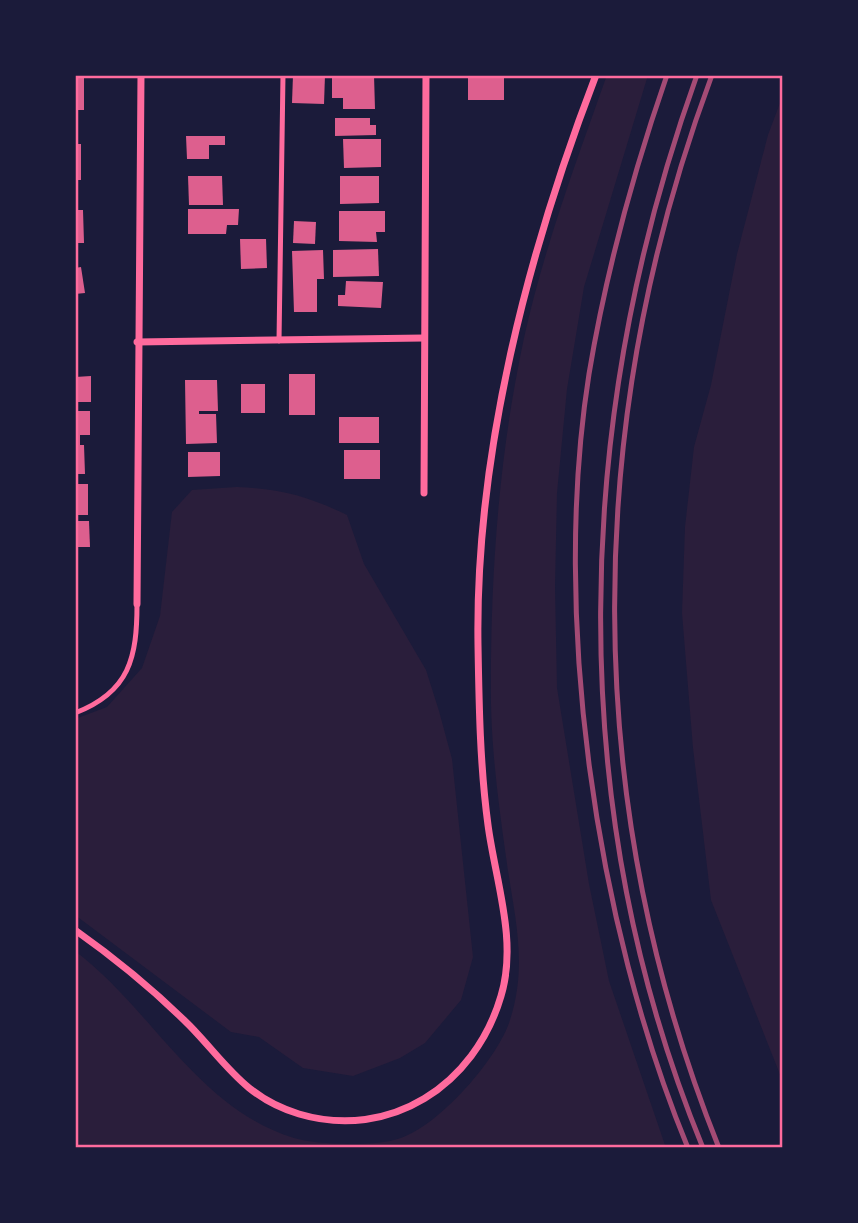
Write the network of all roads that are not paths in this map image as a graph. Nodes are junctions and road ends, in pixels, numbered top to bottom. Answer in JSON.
{"nodes":[{"id":1,"x":141,"y":75,"type":"edge"},
{"id":2,"x":283,"y":75,"type":"edge"},
{"id":3,"x":426,"y":75,"type":"edge"},
{"id":4,"x":596,"y":75,"type":"edge"},
{"id":5,"x":424,"y":338,"type":"junction"},
{"id":6,"x":279,"y":341,"type":"junction"},
{"id":7,"x":137,"y":342,"type":"junction"},
{"id":8,"x":424,"y":493,"type":"dead end"},
{"id":9,"x":137,"y":604,"type":"joint"},
{"id":10,"x":75,"y":713,"type":"edge"},
{"id":11,"x":75,"y":930,"type":"edge"}],
"edges":[{"from":1,"to":7,"type":"street"},
{"from":2,"to":6,"type":"lane"},
{"from":3,"to":5,"type":"street"},
{"from":4,"to":11,"type":"street"},
{"from":5,"to":6,"type":"street"},
{"from":5,"to":8,"type":"street"},
{"from":6,"to":7,"type":"street"},
{"from":7,"to":9,"type":"street"},
{"from":9,"to":10,"type":"lane"}]}
